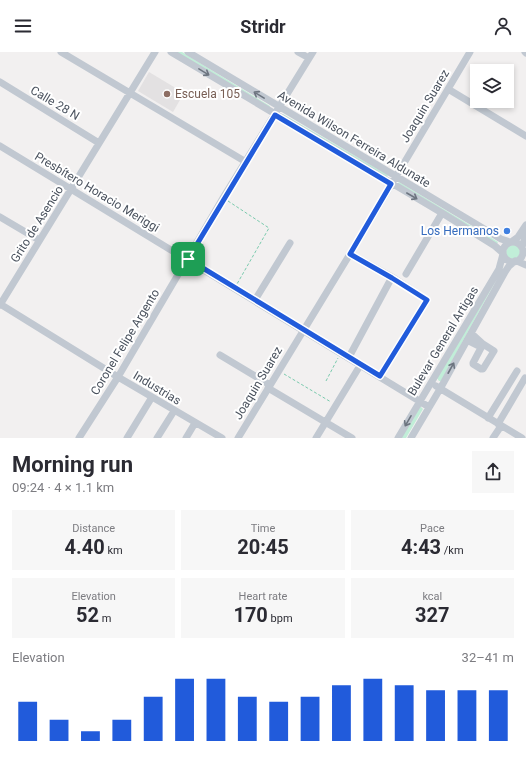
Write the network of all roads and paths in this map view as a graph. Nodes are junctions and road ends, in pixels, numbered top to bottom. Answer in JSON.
{"nodes":[{"id":1,"x":61,"y":52,"type":"edge"},
{"id":2,"x":155,"y":52,"type":"edge"},
{"id":3,"x":171,"y":52,"type":"edge"},
{"id":4,"x":188,"y":52,"type":"edge"},
{"id":5,"x":298,"y":52,"type":"edge"},
{"id":6,"x":470,"y":52,"type":"edge"},
{"id":7,"x":311,"y":55,"type":"edge"},
{"id":8,"x":0,"y":82,"type":"edge"},
{"id":9,"x":448,"y":89,"type":"junction"},
{"id":10,"x":130,"y":93,"type":"junction"},
{"id":11,"x":280,"y":107,"type":"junction"},
{"id":12,"x":275,"y":115,"type":"junction"},
{"id":13,"x":526,"y":136,"type":"edge"},
{"id":14,"x":100,"y":143,"type":"junction"},
{"id":15,"x":0,"y":146,"type":"edge"},
{"id":16,"x":246,"y":162,"type":"junction"},
{"id":17,"x":396,"y":176,"type":"junction"},
{"id":18,"x":391,"y":184,"type":"junction"},
{"id":19,"x":71,"y":189,"type":"junction"},
{"id":20,"x":223,"y":198,"type":"junction"},
{"id":21,"x":442,"y":213,"type":"junction"},
{"id":22,"x":0,"y":216,"type":"edge"},
{"id":23,"x":526,"y":225,"type":"edge"},
{"id":24,"x":526,"y":235,"type":"edge"},
{"id":25,"x":39,"y":240,"type":"junction"},
{"id":26,"x":290,"y":242,"type":"dead end"},
{"id":27,"x":511,"y":242,"type":"junction"},
{"id":28,"x":524,"y":250,"type":"edge"},
{"id":29,"x":350,"y":254,"type":"junction"},
{"id":30,"x":503,"y":254,"type":"junction"},
{"id":31,"x":188,"y":259,"type":"junction"},
{"id":32,"x":516,"y":261,"type":"junction"},
{"id":33,"x":526,"y":266,"type":"edge"},
{"id":34,"x":406,"y":274,"type":"dead end"},
{"id":35,"x":392,"y":278,"type":"junction"},
{"id":36,"x":235,"y":288,"type":"junction"},
{"id":37,"x":254,"y":300,"type":"junction"},
{"id":38,"x":0,"y":304,"type":"edge"},
{"id":39,"x":304,"y":329,"type":"junction"},
{"id":40,"x":469,"y":337,"type":"junction"},
{"id":41,"x":482,"y":345,"type":"dead end"},
{"id":42,"x":341,"y":353,"type":"junction"},
{"id":43,"x":220,"y":355,"type":"dead end"},
{"id":44,"x":349,"y":357,"type":"junction"},
{"id":45,"x":361,"y":364,"type":"junction"},
{"id":46,"x":278,"y":371,"type":"junction"},
{"id":47,"x":517,"y":371,"type":"dead end"},
{"id":48,"x":380,"y":376,"type":"junction"},
{"id":49,"x":118,"y":377,"type":"junction"},
{"id":50,"x":525,"y":378,"type":"edge"},
{"id":51,"x":326,"y":381,"type":"dead end"},
{"id":52,"x":431,"y":382,"type":"junction"},
{"id":53,"x":269,"y":387,"type":"junction"},
{"id":54,"x":440,"y":389,"type":"junction"},
{"id":55,"x":152,"y":397,"type":"junction"},
{"id":56,"x":420,"y":401,"type":"junction"},
{"id":57,"x":336,"y":404,"type":"junction"},
{"id":58,"x":429,"y":407,"type":"junction"},
{"id":59,"x":174,"y":411,"type":"junction"},
{"id":60,"x":488,"y":418,"type":"junction"},
{"id":61,"x":325,"y":422,"type":"junction"},
{"id":62,"x":196,"y":423,"type":"junction"},
{"id":63,"x":500,"y":425,"type":"junction"},
{"id":64,"x":79,"y":438,"type":"edge"},
{"id":65,"x":127,"y":438,"type":"edge"},
{"id":66,"x":157,"y":438,"type":"edge"},
{"id":67,"x":186,"y":438,"type":"edge"},
{"id":68,"x":222,"y":438,"type":"edge"},
{"id":69,"x":238,"y":438,"type":"edge"},
{"id":70,"x":316,"y":438,"type":"edge"},
{"id":71,"x":352,"y":438,"type":"edge"},
{"id":72,"x":398,"y":438,"type":"edge"},
{"id":73,"x":410,"y":438,"type":"edge"},
{"id":74,"x":493,"y":438,"type":"edge"},
{"id":75,"x":522,"y":438,"type":"edge"}],
"edges":[{"from":1,"to":10,"type":"street"},
{"from":2,"to":10,"type":"street","name":"Grito de Asencio"},
{"from":3,"to":12,"type":"street","name":"Avenida Wilson Ferreira Aldunate","one_way":true},
{"from":11,"to":4,"type":"street","name":"Avenida Wilson Ferreira Aldunate","one_way":true},
{"from":5,"to":7,"type":"street"},
{"from":6,"to":9,"type":"street","name":"Joaquin Suarez"},
{"from":7,"to":11,"type":"street","name":"Coronel Felipe Argento"},
{"from":8,"to":14,"type":"street","name":"Calle 28 N"},
{"from":9,"to":13,"type":"street"},
{"from":9,"to":17,"type":"street","name":"Joaquin Suarez"},
{"from":10,"to":14,"type":"street","name":"Grito de Asencio"},
{"from":10,"to":16,"type":"street"},
{"from":11,"to":12,"type":"street","name":"Coronel Felipe Argento"},
{"from":11,"to":17,"type":"street","name":"Avenida Wilson Ferreira Aldunate"},
{"from":12,"to":16,"type":"street","name":"Coronel Felipe Argento"},
{"from":12,"to":18,"type":"street","name":"Avenida Wilson Ferreira Aldunate"},
{"from":14,"to":19,"type":"street","name":"Grito de Asencio"},
{"from":15,"to":19,"type":"street","name":"Presbítero Horacio Meriggi"},
{"from":16,"to":20,"type":"street","name":"Coronel Felipe Argento"},
{"from":17,"to":18,"type":"street","name":"Joaquin Suarez"},
{"from":17,"to":27,"type":"street","name":"Avenida Wilson Ferreira Aldunate"},
{"from":18,"to":21,"type":"street","name":"Avenida Wilson Ferreira Aldunate","one_way":true},
{"from":18,"to":29,"type":"street","name":"Joaquin Suarez"},
{"from":19,"to":25,"type":"street","name":"Grito de Asencio"},
{"from":19,"to":31,"type":"street","name":"Presbítero Horacio Meriggi"},
{"from":20,"to":31,"type":"street","name":"Coronel Felipe Argento"},
{"from":20,"to":36,"type":"path"},
{"from":21,"to":30,"type":"street","name":"Avenida Wilson Ferreira Aldunate"},
{"from":21,"to":34,"type":"street"},
{"from":22,"to":25,"type":"street"},
{"from":23,"to":27,"type":"street"},
{"from":24,"to":28,"type":"street"},
{"from":25,"to":38,"type":"street","name":"Grito de Asencio"},
{"from":26,"to":37,"type":"street"},
{"from":27,"to":28,"type":"street"},
{"from":27,"to":30,"type":"street"},
{"from":28,"to":32,"type":"street"},
{"from":29,"to":35,"type":"street"},
{"from":29,"to":39,"type":"street","name":"Joaquin Suarez"},
{"from":30,"to":32,"type":"street"},
{"from":30,"to":52,"type":"street","name":"Bulevar General Artigas"},
{"from":31,"to":36,"type":"street","name":"Presbítero Horacio Meriggi"},
{"from":31,"to":49,"type":"street","name":"Coronel Felipe Argento"},
{"from":32,"to":33,"type":"street"},
{"from":32,"to":40,"type":"street","name":"Bulevar General Artigas"},
{"from":35,"to":44,"type":"street"},
{"from":35,"to":48,"type":"street"},
{"from":36,"to":37,"type":"street","name":"Presbítero Horacio Meriggi"},
{"from":37,"to":39,"type":"street","name":"Presbítero Horacio Meriggi"},
{"from":38,"to":49,"type":"street","name":"Industrias"},
{"from":39,"to":42,"type":"street","name":"Presbítero Horacio Meriggi"},
{"from":39,"to":46,"type":"street","name":"Joaquin Suarez"},
{"from":40,"to":41,"type":"street"},
{"from":54,"to":40,"type":"street","name":"Bulevar General Artigas","one_way":true},
{"from":42,"to":44,"type":"street","name":"Presbítero Horacio Meriggi"},
{"from":42,"to":51,"type":"path"},
{"from":43,"to":53,"type":"street"},
{"from":44,"to":45,"type":"street","name":"Presbítero Horacio Meriggi"},
{"from":45,"to":48,"type":"street","name":"Presbítero Horacio Meriggi"},
{"from":45,"to":57,"type":"street"},
{"from":46,"to":53,"type":"street","name":"Joaquin Suarez"},
{"from":46,"to":57,"type":"path"},
{"from":47,"to":60,"type":"street"},
{"from":48,"to":56,"type":"street","name":"Presbítero Horacio Meriggi"},
{"from":49,"to":55,"type":"street","name":"Industrias"},
{"from":49,"to":64,"type":"street","name":"Coronel Felipe Argento"},
{"from":50,"to":63,"type":"street"},
{"from":52,"to":54,"type":"street"},
{"from":52,"to":56,"type":"street","name":"Bulevar General Artigas"},
{"from":53,"to":61,"type":"street"},
{"from":53,"to":69,"type":"street","name":"Joaquin Suarez"},
{"from":54,"to":58,"type":"street","name":"Bulevar General Artigas"},
{"from":54,"to":60,"type":"street"},
{"from":55,"to":59,"type":"street","name":"Industrias"},
{"from":55,"to":65,"type":"street"},
{"from":56,"to":58,"type":"street","name":"Presbítero Horacio Meriggi"},
{"from":56,"to":72,"type":"street","name":"Bulevar General Artigas","one_way":true},
{"from":57,"to":61,"type":"street"},
{"from":58,"to":73,"type":"street","name":"Bulevar General Artigas"},
{"from":59,"to":62,"type":"street","name":"Industrias"},
{"from":59,"to":66,"type":"street"},
{"from":60,"to":63,"type":"street"},
{"from":61,"to":70,"type":"street"},
{"from":61,"to":71,"type":"street"},
{"from":62,"to":67,"type":"street"},
{"from":62,"to":68,"type":"street","name":"Industrias"},
{"from":63,"to":74,"type":"street"},
{"from":63,"to":75,"type":"street"}]}
